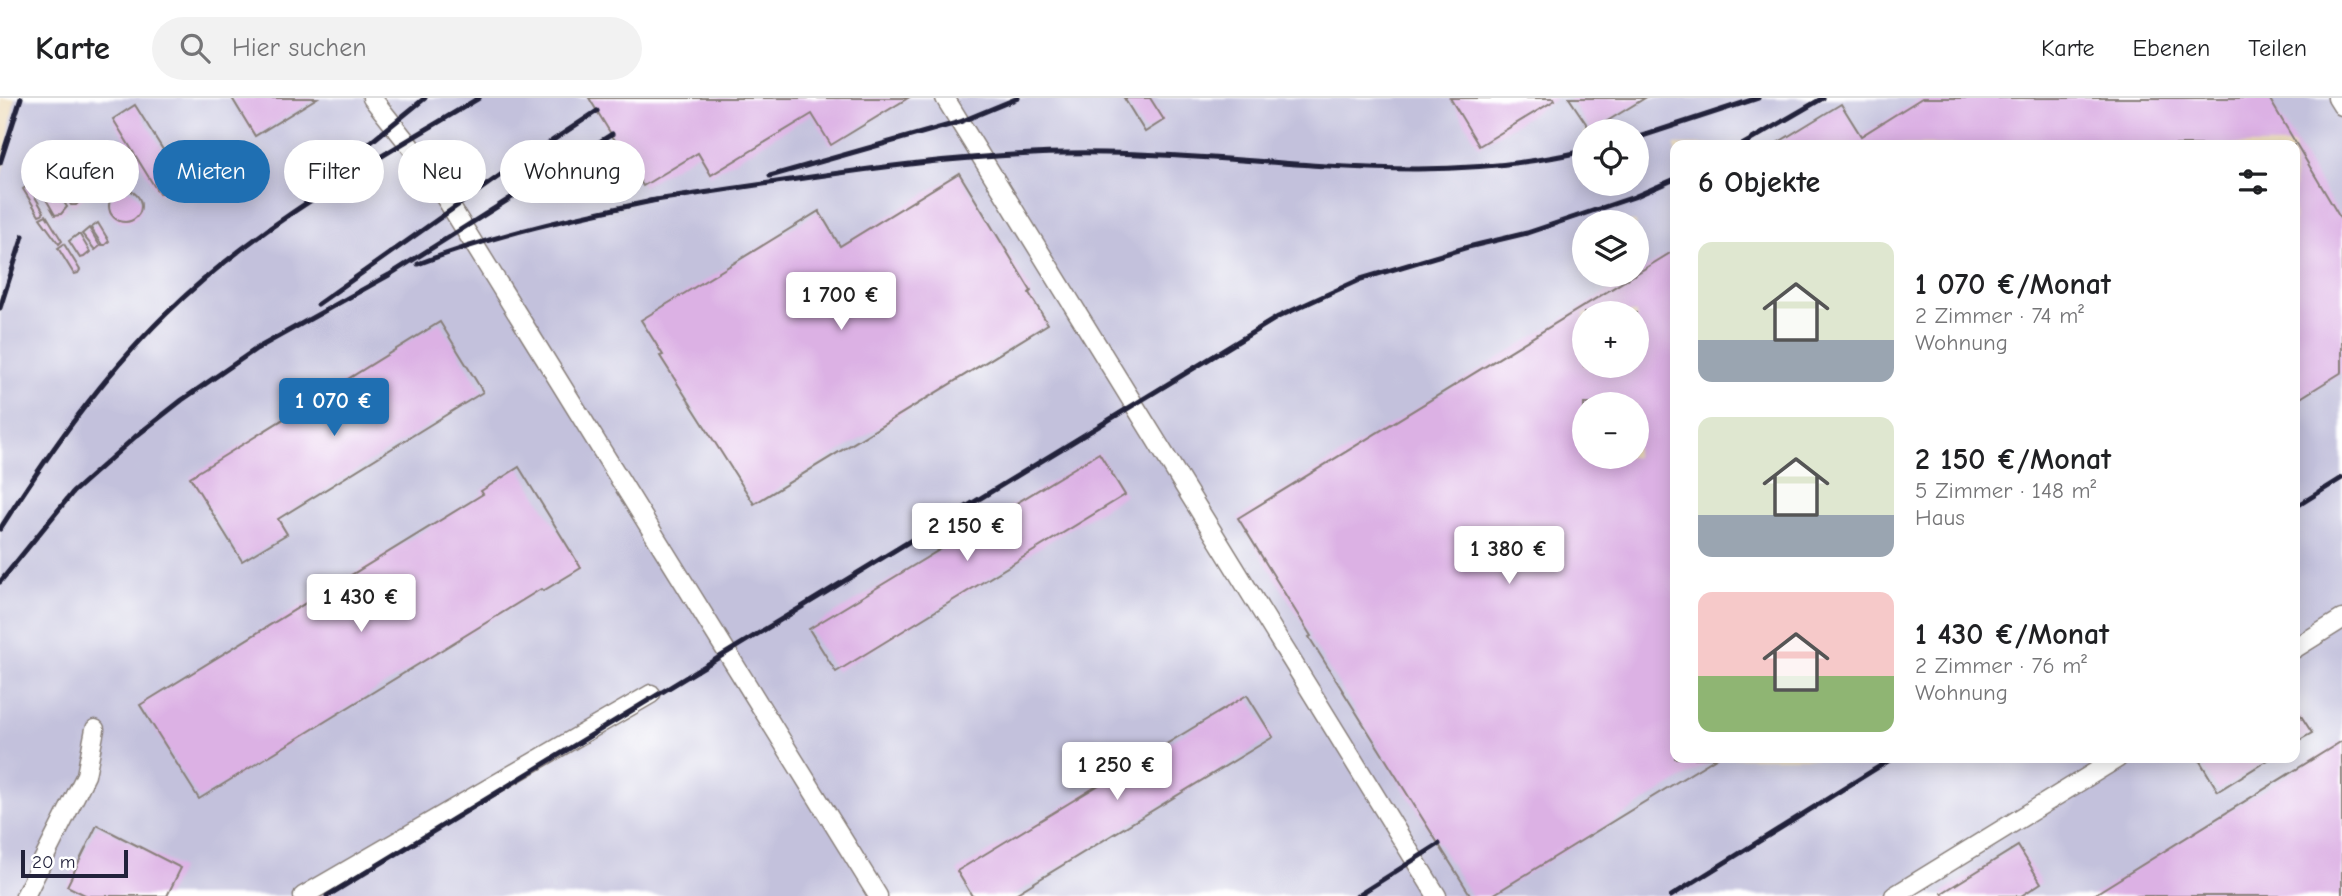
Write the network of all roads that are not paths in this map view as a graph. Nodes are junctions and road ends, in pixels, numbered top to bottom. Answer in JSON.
{"nodes":[{"id":1,"x":372,"y":98,"type":"edge"},
{"id":2,"x":945,"y":98,"type":"edge"},
{"id":3,"x":2337,"y":98,"type":"edge"},
{"id":4,"x":2342,"y":106,"type":"edge"},
{"id":5,"x":2342,"y":620,"type":"edge"},
{"id":6,"x":2300,"y":645,"type":"edge"},
{"id":7,"x":651,"y":694,"type":"dead end"},
{"id":8,"x":95,"y":729,"type":"dead end"},
{"id":9,"x":2110,"y":763,"type":"edge"},
{"id":10,"x":28,"y":895,"type":"edge"},
{"id":11,"x":303,"y":896,"type":"edge"},
{"id":12,"x":878,"y":896,"type":"edge"},
{"id":13,"x":1437,"y":896,"type":"edge"},
{"id":14,"x":1894,"y":896,"type":"edge"}],
"edges":[{"from":1,"to":12,"type":"lane"},
{"from":2,"to":13,"type":"lane"},
{"from":3,"to":4,"type":"lane"},
{"from":5,"to":6,"type":"lane"},
{"from":7,"to":11,"type":"lane"},
{"from":8,"to":10,"type":"lane"},
{"from":9,"to":14,"type":"lane"}]}
